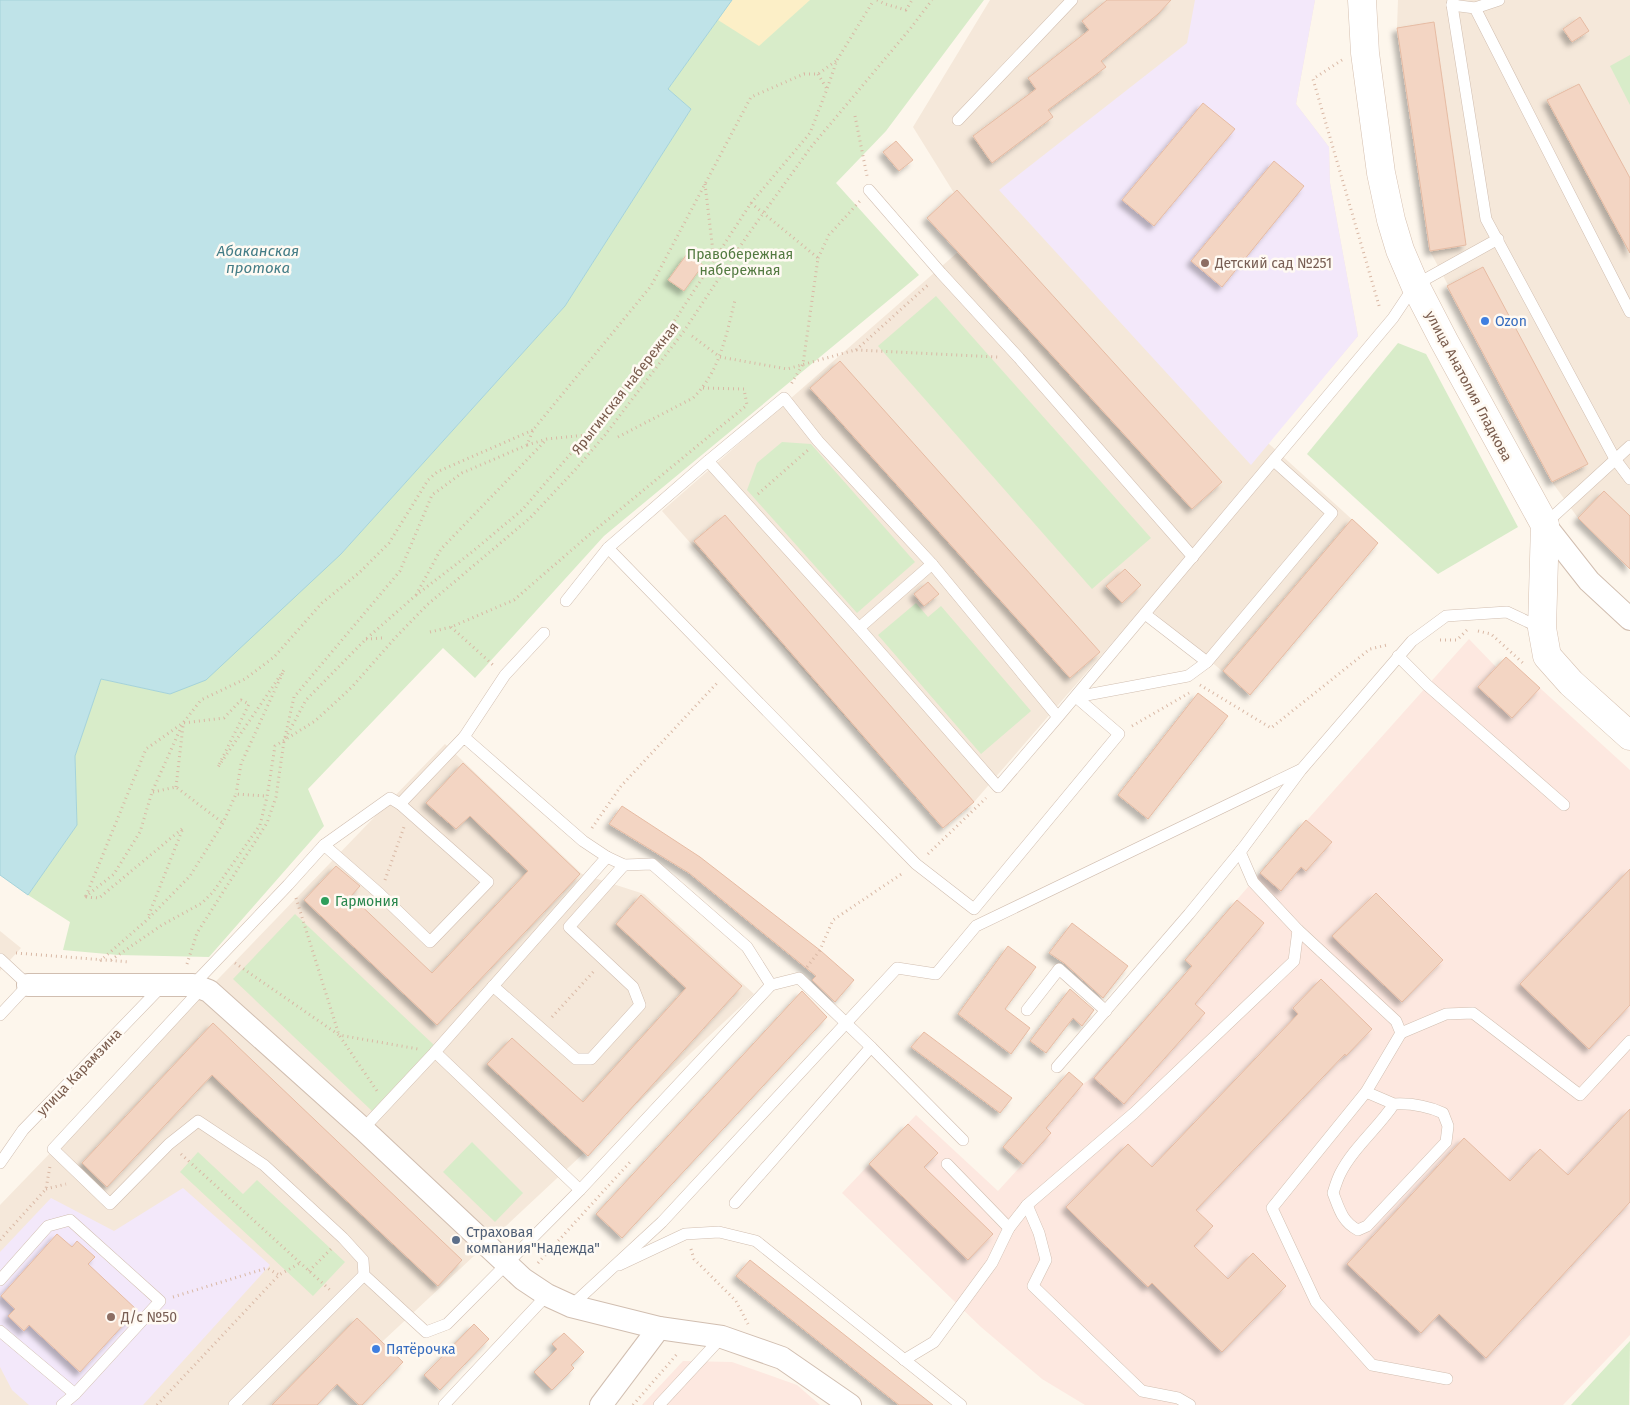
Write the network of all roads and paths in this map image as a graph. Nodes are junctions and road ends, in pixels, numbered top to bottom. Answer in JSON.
{"nodes":[{"id":1,"x":872,"y":0,"type":"edge"},
{"id":2,"x":877,"y":0,"type":"edge"},
{"id":3,"x":912,"y":0,"type":"edge"},
{"id":4,"x":932,"y":0,"type":"edge"},
{"id":5,"x":1072,"y":0,"type":"edge"},
{"id":6,"x":1362,"y":0,"type":"edge"},
{"id":7,"x":1499,"y":0,"type":"edge"},
{"id":8,"x":1453,"y":2,"type":"edge"},
{"id":9,"x":1474,"y":8,"type":"junction"},
{"id":10,"x":1365,"y":53,"type":"junction"},
{"id":11,"x":836,"y":60,"type":"junction"},
{"id":12,"x":818,"y":74,"type":"junction"},
{"id":13,"x":827,"y":89,"type":"junction"},
{"id":14,"x":855,"y":116,"type":"dead end"},
{"id":15,"x":958,"y":120,"type":"dead end"},
{"id":16,"x":705,"y":184,"type":"junction"},
{"id":17,"x":870,"y":190,"type":"junction"},
{"id":18,"x":751,"y":203,"type":"junction"},
{"id":19,"x":764,"y":213,"type":"junction"},
{"id":20,"x":1498,"y":239,"type":"junction"},
{"id":21,"x":818,"y":258,"type":"junction"},
{"id":22,"x":714,"y":260,"type":"junction"},
{"id":23,"x":941,"y":274,"type":"junction"},
{"id":24,"x":1415,"y":285,"type":"junction"},
{"id":25,"x":735,"y":300,"type":"dead end"},
{"id":26,"x":1630,"y":312,"type":"edge"},
{"id":27,"x":1382,"y":316,"type":"dead end"},
{"id":28,"x":692,"y":336,"type":"dead end"},
{"id":29,"x":855,"y":350,"type":"junction"},
{"id":30,"x":720,"y":358,"type":"junction"},
{"id":31,"x":1019,"y":358,"type":"junction"},
{"id":32,"x":803,"y":364,"type":"junction"},
{"id":33,"x":702,"y":388,"type":"junction"},
{"id":34,"x":744,"y":390,"type":"dead end"},
{"id":35,"x":784,"y":398,"type":"junction"},
{"id":36,"x":747,"y":405,"type":"dead end"},
{"id":37,"x":533,"y":430,"type":"junction"},
{"id":38,"x":587,"y":435,"type":"junction"},
{"id":39,"x":618,"y":437,"type":"dead end"},
{"id":40,"x":547,"y":439,"type":"junction"},
{"id":41,"x":818,"y":441,"type":"junction"},
{"id":42,"x":527,"y":445,"type":"junction"},
{"id":43,"x":1630,"y":446,"type":"edge"},
{"id":44,"x":1615,"y":459,"type":"junction"},
{"id":45,"x":708,"y":461,"type":"junction"},
{"id":46,"x":1274,"y":461,"type":"junction"},
{"id":47,"x":1630,"y":479,"type":"edge"},
{"id":48,"x":746,"y":504,"type":"junction"},
{"id":49,"x":1545,"y":525,"type":"junction"},
{"id":50,"x":608,"y":548,"type":"junction"},
{"id":51,"x":1193,"y":557,"type":"junction"},
{"id":52,"x":932,"y":564,"type":"junction"},
{"id":53,"x":415,"y":596,"type":"junction"},
{"id":54,"x":566,"y":601,"type":"dead end"},
{"id":55,"x":1145,"y":614,"type":"junction"},
{"id":56,"x":1630,"y":619,"type":"edge"},
{"id":57,"x":450,"y":627,"type":"junction"},
{"id":58,"x":859,"y":628,"type":"junction"},
{"id":59,"x":1542,"y":628,"type":"junction"},
{"id":60,"x":430,"y":632,"type":"dead end"},
{"id":61,"x":544,"y":633,"type":"dead end"},
{"id":62,"x":383,"y":638,"type":"dead end"},
{"id":63,"x":366,"y":639,"type":"junction"},
{"id":64,"x":1398,"y":656,"type":"junction"},
{"id":65,"x":1207,"y":662,"type":"junction"},
{"id":66,"x":728,"y":670,"type":"junction"},
{"id":67,"x":505,"y":675,"type":"junction"},
{"id":68,"x":1201,"y":686,"type":"dead end"},
{"id":69,"x":1076,"y":696,"type":"junction"},
{"id":70,"x":1058,"y":718,"type":"junction"},
{"id":71,"x":183,"y":723,"type":"junction"},
{"id":72,"x":1119,"y":734,"type":"junction"},
{"id":73,"x":1630,"y":736,"type":"edge"},
{"id":74,"x":464,"y":737,"type":"junction"},
{"id":75,"x":284,"y":741,"type":"junction"},
{"id":76,"x":1301,"y":770,"type":"junction"},
{"id":77,"x":176,"y":787,"type":"junction"},
{"id":78,"x":152,"y":792,"type":"junction"},
{"id":79,"x":236,"y":794,"type":"junction"},
{"id":80,"x":265,"y":796,"type":"dead end"},
{"id":81,"x":400,"y":804,"type":"junction"},
{"id":82,"x":1564,"y":805,"type":"dead end"},
{"id":83,"x":410,"y":812,"type":"junction"},
{"id":84,"x":223,"y":824,"type":"junction"},
{"id":85,"x":583,"y":841,"type":"junction"},
{"id":86,"x":324,"y":845,"type":"junction"},
{"id":87,"x":1240,"y":852,"type":"junction"},
{"id":88,"x":607,"y":857,"type":"junction"},
{"id":89,"x":624,"y":865,"type":"junction"},
{"id":90,"x":288,"y":885,"type":"junction"},
{"id":91,"x":380,"y":894,"type":"junction"},
{"id":92,"x":85,"y":897,"type":"junction"},
{"id":93,"x":147,"y":920,"type":"junction"},
{"id":94,"x":1298,"y":930,"type":"junction"},
{"id":95,"x":16,"y":953,"type":"dead end"},
{"id":96,"x":222,"y":954,"type":"junction"},
{"id":97,"x":0,"y":959,"type":"edge"},
{"id":98,"x":604,"y":959,"type":"junction"},
{"id":99,"x":100,"y":960,"type":"junction"},
{"id":100,"x":111,"y":960,"type":"junction"},
{"id":101,"x":139,"y":963,"type":"dead end"},
{"id":102,"x":212,"y":966,"type":"junction"},
{"id":103,"x":194,"y":980,"type":"junction"},
{"id":104,"x":163,"y":984,"type":"junction"},
{"id":105,"x":28,"y":985,"type":"junction"},
{"id":106,"x":771,"y":985,"type":"junction"},
{"id":107,"x":493,"y":986,"type":"junction"},
{"id":108,"x":1027,"y":1010,"type":"dead end"},
{"id":109,"x":1106,"y":1011,"type":"junction"},
{"id":110,"x":0,"y":1015,"type":"edge"},
{"id":111,"x":846,"y":1024,"type":"junction"},
{"id":112,"x":542,"y":1029,"type":"junction"},
{"id":113,"x":1401,"y":1033,"type":"junction"},
{"id":114,"x":339,"y":1035,"type":"junction"},
{"id":115,"x":1630,"y":1041,"type":"edge"},
{"id":116,"x":871,"y":1047,"type":"junction"},
{"id":117,"x":435,"y":1052,"type":"junction"},
{"id":118,"x":1057,"y":1068,"type":"dead end"},
{"id":119,"x":1366,"y":1092,"type":"junction"},
{"id":120,"x":385,"y":1104,"type":"junction"},
{"id":121,"x":1394,"y":1104,"type":"junction"},
{"id":122,"x":363,"y":1128,"type":"junction"},
{"id":123,"x":963,"y":1140,"type":"dead end"},
{"id":124,"x":169,"y":1144,"type":"junction"},
{"id":125,"x":0,"y":1163,"type":"edge"},
{"id":126,"x":947,"y":1164,"type":"dead end"},
{"id":127,"x":580,"y":1190,"type":"junction"},
{"id":128,"x":735,"y":1204,"type":"dead end"},
{"id":129,"x":1027,"y":1205,"type":"junction"},
{"id":130,"x":1009,"y":1228,"type":"junction"},
{"id":131,"x":685,"y":1234,"type":"junction"},
{"id":132,"x":342,"y":1238,"type":"junction"},
{"id":133,"x":300,"y":1263,"type":"junction"},
{"id":134,"x":507,"y":1265,"type":"junction"},
{"id":135,"x":609,"y":1270,"type":"junction"},
{"id":136,"x":309,"y":1271,"type":"junction"},
{"id":137,"x":279,"y":1275,"type":"junction"},
{"id":138,"x":364,"y":1275,"type":"junction"},
{"id":139,"x":0,"y":1280,"type":"edge"},
{"id":140,"x":547,"y":1295,"type":"junction"},
{"id":141,"x":340,"y":1299,"type":"junction"},
{"id":142,"x":160,"y":1301,"type":"junction"},
{"id":143,"x":571,"y":1306,"type":"junction"},
{"id":144,"x":748,"y":1325,"type":"dead end"},
{"id":145,"x":659,"y":1328,"type":"junction"},
{"id":146,"x":0,"y":1331,"type":"edge"},
{"id":147,"x":696,"y":1333,"type":"junction"},
{"id":148,"x":722,"y":1337,"type":"junction"},
{"id":149,"x":904,"y":1360,"type":"junction"},
{"id":150,"x":1447,"y":1379,"type":"dead end"},
{"id":151,"x":75,"y":1394,"type":"junction"},
{"id":152,"x":843,"y":1403,"type":"edge"},
{"id":153,"x":62,"y":1405,"type":"edge"},
{"id":154,"x":157,"y":1405,"type":"edge"},
{"id":155,"x":234,"y":1405,"type":"edge"},
{"id":156,"x":444,"y":1405,"type":"edge"},
{"id":157,"x":601,"y":1405,"type":"edge"},
{"id":158,"x":633,"y":1405,"type":"edge"},
{"id":159,"x":659,"y":1405,"type":"edge"},
{"id":160,"x":961,"y":1405,"type":"edge"},
{"id":161,"x":1190,"y":1405,"type":"edge"}],
"edges":[{"from":1,"to":11,"type":"path","name":"Ярыгинская набережная"},
{"from":2,"to":3,"type":"path"},
{"from":4,"to":19,"type":"path","name":"Ярыгинская набережная"},
{"from":5,"to":15,"type":"lane"},
{"from":6,"to":10,"type":"main road","name":"улица Анатолия Гладкова"},
{"from":7,"to":9,"type":"lane"},
{"from":8,"to":9,"type":"lane"},
{"from":8,"to":20,"type":"lane"},
{"from":9,"to":26,"type":"lane"},
{"from":10,"to":24,"type":"main road","name":"улица Анатолия Гладкова"},
{"from":10,"to":27,"type":"path"},
{"from":11,"to":12,"type":"path","name":"Ярыгинская набережная"},
{"from":11,"to":13,"type":"path","name":"Ярыгинская набережная"},
{"from":12,"to":13,"type":"path"},
{"from":12,"to":16,"type":"path","name":"Ярыгинская набережная"},
{"from":13,"to":18,"type":"path","name":"Ярыгинская набережная"},
{"from":14,"to":17,"type":"path"},
{"from":16,"to":22,"type":"path"},
{"from":16,"to":37,"type":"path","name":"Ярыгинская набережная"},
{"from":17,"to":21,"type":"path"},
{"from":17,"to":23,"type":"lane"},
{"from":18,"to":19,"type":"path"},
{"from":18,"to":22,"type":"path","name":"Ярыгинская набережная"},
{"from":19,"to":21,"type":"path"},
{"from":19,"to":75,"type":"path","name":"Ярыгинская набережная"},
{"from":20,"to":24,"type":"lane"},
{"from":20,"to":44,"type":"lane"},
{"from":21,"to":32,"type":"path"},
{"from":22,"to":38,"type":"path","name":"Ярыгинская набережная"},
{"from":23,"to":29,"type":"path"},
{"from":23,"to":31,"type":"lane"},
{"from":24,"to":46,"type":"lane"},
{"from":24,"to":49,"type":"main road","name":"улица Анатолия Гладкова"},
{"from":25,"to":30,"type":"path"},
{"from":28,"to":30,"type":"path"},
{"from":29,"to":31,"type":"path"},
{"from":29,"to":32,"type":"path"},
{"from":30,"to":32,"type":"path"},
{"from":30,"to":33,"type":"path"},
{"from":31,"to":51,"type":"lane"},
{"from":32,"to":35,"type":"path"},
{"from":33,"to":34,"type":"path"},
{"from":33,"to":39,"type":"path"},
{"from":35,"to":41,"type":"lane"},
{"from":35,"to":45,"type":"lane"},
{"from":36,"to":57,"type":"path"},
{"from":37,"to":42,"type":"path","name":"Ярыгинская набережная"},
{"from":37,"to":71,"type":"path"},
{"from":38,"to":40,"type":"path"},
{"from":38,"to":53,"type":"path","name":"Ярыгинская набережная"},
{"from":40,"to":42,"type":"path"},
{"from":40,"to":53,"type":"path"},
{"from":41,"to":48,"type":"path"},
{"from":41,"to":52,"type":"lane"},
{"from":42,"to":75,"type":"path","name":"Ярыгинская набережная"},
{"from":43,"to":44,"type":"lane"},
{"from":44,"to":47,"type":"lane"},
{"from":44,"to":49,"type":"lane"},
{"from":45,"to":48,"type":"lane"},
{"from":45,"to":50,"type":"lane"},
{"from":46,"to":51,"type":"lane"},
{"from":46,"to":65,"type":"lane"},
{"from":48,"to":58,"type":"lane"},
{"from":49,"to":56,"type":"street"},
{"from":49,"to":59,"type":"main road"},
{"from":50,"to":54,"type":"lane"},
{"from":50,"to":66,"type":"lane"},
{"from":51,"to":55,"type":"lane"},
{"from":52,"to":58,"type":"lane"},
{"from":52,"to":70,"type":"lane"},
{"from":53,"to":63,"type":"path","name":"Ярыгинская набережная"},
{"from":55,"to":65,"type":"lane"},
{"from":55,"to":69,"type":"lane"},
{"from":57,"to":60,"type":"path"},
{"from":57,"to":67,"type":"path"},
{"from":58,"to":70,"type":"lane"},
{"from":59,"to":64,"type":"lane"},
{"from":59,"to":73,"type":"main road"},
{"from":61,"to":67,"type":"lane"},
{"from":62,"to":63,"type":"path"},
{"from":63,"to":75,"type":"path","name":"Ярыгинская набережная"},
{"from":64,"to":76,"type":"lane"},
{"from":64,"to":82,"type":"lane"},
{"from":65,"to":69,"type":"lane"},
{"from":66,"to":72,"type":"lane"},
{"from":66,"to":85,"type":"path"},
{"from":67,"to":74,"type":"lane"},
{"from":68,"to":72,"type":"path"},
{"from":69,"to":70,"type":"lane"},
{"from":69,"to":72,"type":"lane"},
{"from":71,"to":77,"type":"path"},
{"from":71,"to":78,"type":"path"},
{"from":71,"to":79,"type":"path"},
{"from":71,"to":92,"type":"path"},
{"from":74,"to":81,"type":"lane"},
{"from":74,"to":85,"type":"lane"},
{"from":75,"to":100,"type":"path","name":"Ярыгинская набережная"},
{"from":75,"to":103,"type":"path","name":"Ярыгинская набережная"},
{"from":76,"to":87,"type":"lane"},
{"from":76,"to":111,"type":"lane"},
{"from":77,"to":78,"type":"path"},
{"from":77,"to":84,"type":"path"},
{"from":78,"to":92,"type":"path"},
{"from":79,"to":80,"type":"path"},
{"from":79,"to":84,"type":"path"},
{"from":81,"to":83,"type":"lane"},
{"from":81,"to":86,"type":"lane"},
{"from":83,"to":91,"type":"path"},
{"from":83,"to":91,"type":"lane"},
{"from":84,"to":93,"type":"path"},
{"from":85,"to":88,"type":"lane"},
{"from":86,"to":90,"type":"lane"},
{"from":86,"to":91,"type":"lane"},
{"from":87,"to":94,"type":"lane"},
{"from":87,"to":109,"type":"lane"},
{"from":88,"to":89,"type":"lane"},
{"from":88,"to":107,"type":"lane"},
{"from":89,"to":98,"type":"lane"},
{"from":89,"to":106,"type":"lane"},
{"from":90,"to":96,"type":"lane"},
{"from":90,"to":114,"type":"path"},
{"from":92,"to":93,"type":"path"},
{"from":93,"to":99,"type":"path"},
{"from":94,"to":113,"type":"lane"},
{"from":94,"to":129,"type":"lane"},
{"from":95,"to":99,"type":"path"},
{"from":96,"to":102,"type":"lane"},
{"from":96,"to":114,"type":"path"},
{"from":97,"to":105,"type":"lane"},
{"from":98,"to":112,"type":"path"},
{"from":98,"to":112,"type":"lane"},
{"from":99,"to":100,"type":"path"},
{"from":100,"to":101,"type":"path"},
{"from":102,"to":103,"type":"lane"},
{"from":102,"to":103,"type":"path"},
{"from":103,"to":104,"type":"street"},
{"from":103,"to":122,"type":"street"},
{"from":103,"to":124,"type":"lane"},
{"from":104,"to":105,"type":"street"},
{"from":104,"to":125,"type":"lane","name":"улица Карамзина"},
{"from":105,"to":110,"type":"lane"},
{"from":106,"to":111,"type":"lane"},
{"from":106,"to":127,"type":"lane"},
{"from":107,"to":112,"type":"lane"},
{"from":107,"to":117,"type":"lane"},
{"from":108,"to":109,"type":"lane"},
{"from":109,"to":118,"type":"lane"},
{"from":111,"to":116,"type":"lane"},
{"from":111,"to":135,"type":"lane"},
{"from":113,"to":115,"type":"lane"},
{"from":113,"to":119,"type":"lane"},
{"from":114,"to":117,"type":"path"},
{"from":114,"to":120,"type":"path"},
{"from":116,"to":123,"type":"lane"},
{"from":116,"to":128,"type":"lane"},
{"from":117,"to":120,"type":"lane"},
{"from":117,"to":127,"type":"lane"},
{"from":119,"to":121,"type":"lane"},
{"from":119,"to":150,"type":"lane"},
{"from":120,"to":122,"type":"lane"},
{"from":121,"to":121,"type":"lane"},
{"from":122,"to":134,"type":"street"},
{"from":124,"to":132,"type":"lane"},
{"from":124,"to":133,"type":"path"},
{"from":126,"to":130,"type":"lane"},
{"from":127,"to":134,"type":"lane"},
{"from":129,"to":130,"type":"lane"},
{"from":129,"to":161,"type":"lane"},
{"from":130,"to":149,"type":"lane"},
{"from":131,"to":135,"type":"lane"},
{"from":131,"to":144,"type":"path"},
{"from":131,"to":149,"type":"lane"},
{"from":132,"to":136,"type":"path"},
{"from":132,"to":138,"type":"lane"},
{"from":133,"to":136,"type":"path"},
{"from":133,"to":137,"type":"path"},
{"from":134,"to":138,"type":"lane"},
{"from":134,"to":140,"type":"street"},
{"from":135,"to":143,"type":"lane"},
{"from":136,"to":141,"type":"path"},
{"from":137,"to":142,"type":"path"},
{"from":137,"to":154,"type":"path"},
{"from":138,"to":141,"type":"lane"},
{"from":139,"to":142,"type":"lane"},
{"from":140,"to":143,"type":"street"},
{"from":140,"to":156,"type":"lane"},
{"from":141,"to":155,"type":"lane"},
{"from":142,"to":151,"type":"lane"},
{"from":143,"to":145,"type":"street"},
{"from":145,"to":147,"type":"street"},
{"from":145,"to":157,"type":"street"},
{"from":146,"to":151,"type":"lane"},
{"from":147,"to":148,"type":"street"},
{"from":147,"to":158,"type":"path"},
{"from":148,"to":152,"type":"street"},
{"from":148,"to":159,"type":"lane"},
{"from":149,"to":160,"type":"lane"},
{"from":151,"to":153,"type":"lane"}]}
